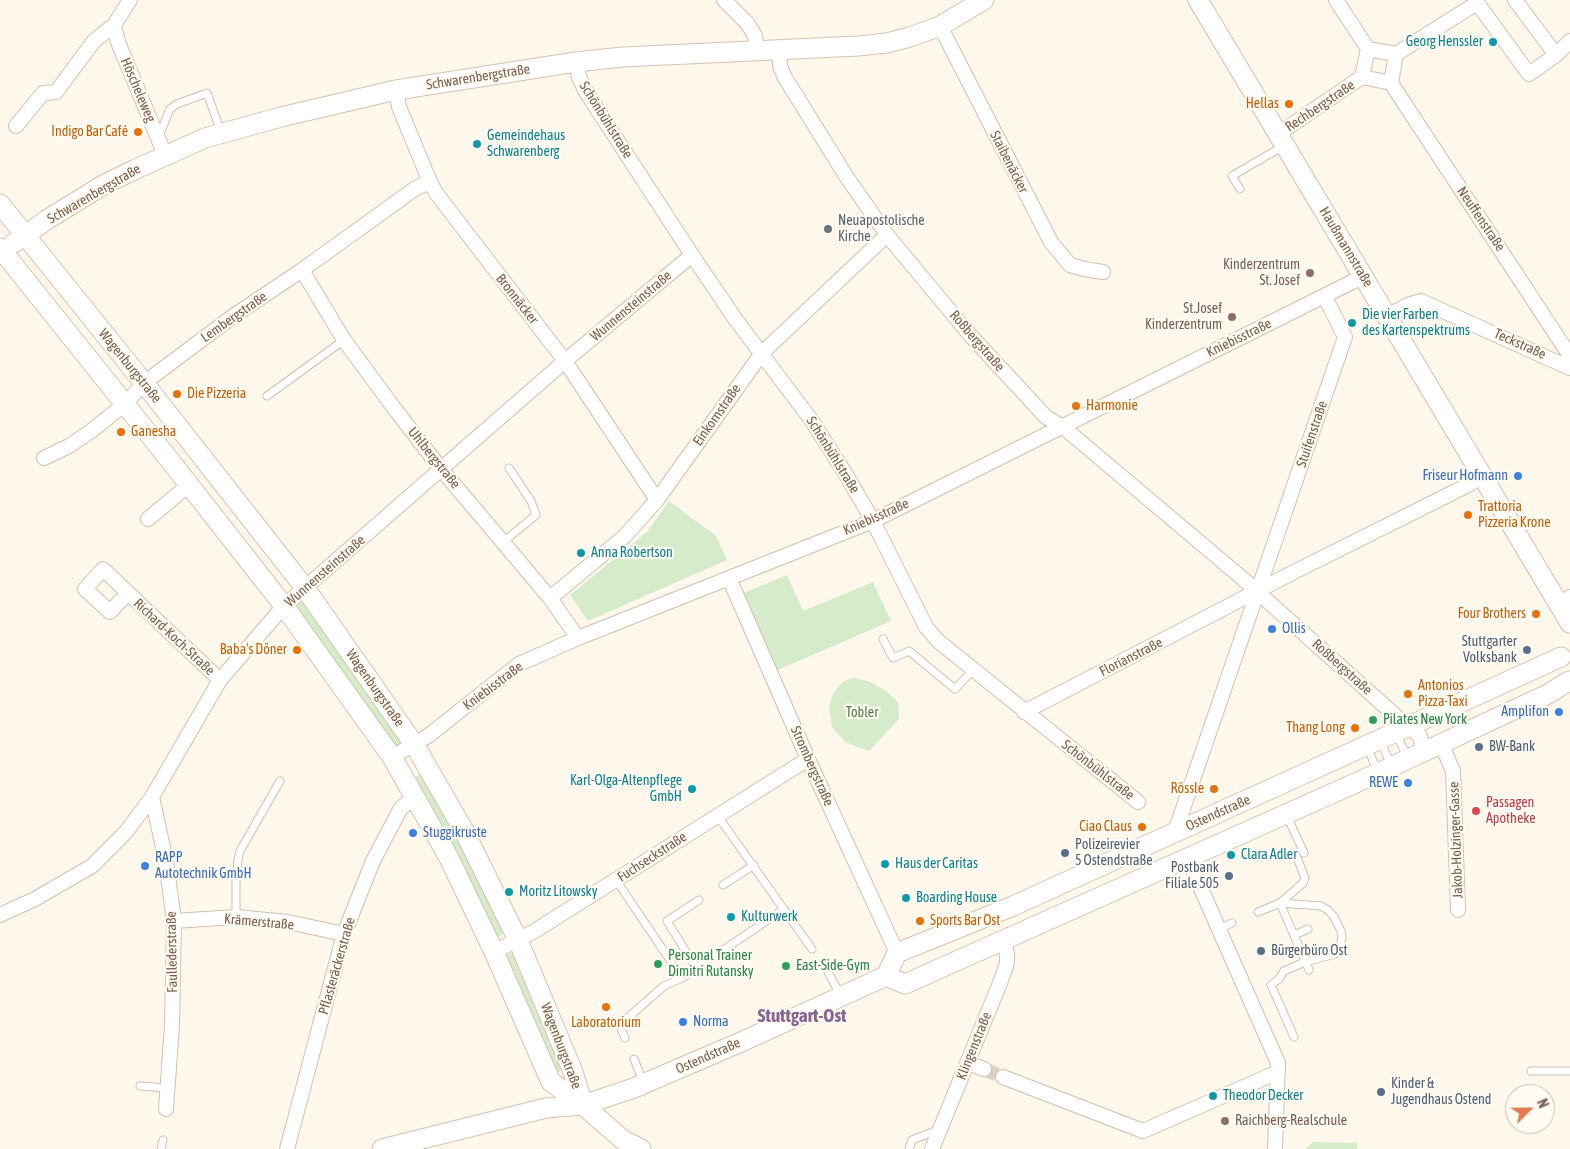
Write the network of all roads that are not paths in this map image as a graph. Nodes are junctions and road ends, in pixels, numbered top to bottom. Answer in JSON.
{"nodes":[{"id":1,"x":130,"y":0,"type":"edge"},
{"id":2,"x":724,"y":0,"type":"edge"},
{"id":3,"x":984,"y":0,"type":"edge"},
{"id":4,"x":1198,"y":0,"type":"edge"},
{"id":5,"x":1336,"y":0,"type":"edge"},
{"id":6,"x":1515,"y":0,"type":"edge"},
{"id":7,"x":1476,"y":1,"type":"edge"},
{"id":8,"x":114,"y":25,"type":"junction"},
{"id":9,"x":940,"y":26,"type":"junction"},
{"id":10,"x":1570,"y":41,"type":"edge"},
{"id":11,"x":780,"y":49,"type":"junction"},
{"id":12,"x":1368,"y":49,"type":"junction"},
{"id":13,"x":757,"y":50,"type":"junction"},
{"id":14,"x":1396,"y":54,"type":"junction"},
{"id":15,"x":1556,"y":55,"type":"junction"},
{"id":16,"x":576,"y":62,"type":"junction"},
{"id":17,"x":1362,"y":78,"type":"junction"},
{"id":18,"x":1391,"y":83,"type":"junction"},
{"id":19,"x":396,"y":90,"type":"junction"},
{"id":20,"x":16,"y":126,"type":"dead end"},
{"id":21,"x":222,"y":133,"type":"junction"},
{"id":22,"x":1282,"y":139,"type":"junction"},
{"id":23,"x":162,"y":146,"type":"junction"},
{"id":24,"x":430,"y":182,"type":"junction"},
{"id":25,"x":1240,"y":189,"type":"dead end"},
{"id":26,"x":0,"y":204,"type":"edge"},
{"id":27,"x":23,"y":235,"type":"junction"},
{"id":28,"x":887,"y":235,"type":"junction"},
{"id":29,"x":1,"y":251,"type":"edge"},
{"id":30,"x":692,"y":255,"type":"junction"},
{"id":31,"x":302,"y":270,"type":"junction"},
{"id":32,"x":1103,"y":272,"type":"dead end"},
{"id":33,"x":1364,"y":276,"type":"junction"},
{"id":34,"x":1325,"y":297,"type":"junction"},
{"id":35,"x":1387,"y":316,"type":"junction"},
{"id":36,"x":344,"y":340,"type":"junction"},
{"id":37,"x":762,"y":353,"type":"junction"},
{"id":38,"x":1570,"y":356,"type":"edge"},
{"id":39,"x":565,"y":362,"type":"junction"},
{"id":40,"x":1570,"y":368,"type":"edge"},
{"id":41,"x":144,"y":383,"type":"junction"},
{"id":42,"x":267,"y":396,"type":"dead end"},
{"id":43,"x":125,"y":404,"type":"junction"},
{"id":44,"x":1063,"y":426,"type":"junction"},
{"id":45,"x":44,"y":458,"type":"dead end"},
{"id":46,"x":509,"y":468,"type":"dead end"},
{"id":47,"x":442,"y":469,"type":"junction"},
{"id":48,"x":1482,"y":476,"type":"junction"},
{"id":49,"x":190,"y":484,"type":"junction"},
{"id":50,"x":657,"y":500,"type":"junction"},
{"id":51,"x":148,"y":518,"type":"dead end"},
{"id":52,"x":873,"y":521,"type":"junction"},
{"id":53,"x":503,"y":542,"type":"junction"},
{"id":54,"x":729,"y":578,"type":"junction"},
{"id":55,"x":305,"y":588,"type":"junction"},
{"id":56,"x":1258,"y":592,"type":"junction"},
{"id":57,"x":128,"y":593,"type":"dead end"},
{"id":58,"x":550,"y":598,"type":"junction"},
{"id":59,"x":1565,"y":601,"type":"edge"},
{"id":60,"x":284,"y":606,"type":"junction"},
{"id":61,"x":1570,"y":623,"type":"edge"},
{"id":62,"x":578,"y":638,"type":"junction"},
{"id":63,"x":882,"y":639,"type":"dead end"},
{"id":64,"x":1566,"y":649,"type":"edge"},
{"id":65,"x":973,"y":670,"type":"junction"},
{"id":66,"x":220,"y":680,"type":"junction"},
{"id":67,"x":1570,"y":681,"type":"edge"},
{"id":68,"x":1024,"y":712,"type":"junction"},
{"id":69,"x":1388,"y":737,"type":"junction"},
{"id":70,"x":414,"y":744,"type":"junction"},
{"id":71,"x":1441,"y":744,"type":"junction"},
{"id":72,"x":392,"y":757,"type":"junction"},
{"id":73,"x":808,"y":759,"type":"junction"},
{"id":74,"x":1399,"y":763,"type":"junction"},
{"id":75,"x":280,"y":781,"type":"dead end"},
{"id":76,"x":152,"y":797,"type":"junction"},
{"id":77,"x":415,"y":797,"type":"junction"},
{"id":78,"x":1138,"y":802,"type":"dead end"},
{"id":79,"x":1286,"y":814,"type":"junction"},
{"id":80,"x":717,"y":815,"type":"junction"},
{"id":81,"x":1174,"y":832,"type":"junction"},
{"id":82,"x":1187,"y":858,"type":"junction"},
{"id":83,"x":754,"y":865,"type":"junction"},
{"id":84,"x":616,"y":880,"type":"junction"},
{"id":85,"x":723,"y":885,"type":"dead end"},
{"id":86,"x":699,"y":900,"type":"dead end"},
{"id":87,"x":1280,"y":903,"type":"junction"},
{"id":88,"x":784,"y":909,"type":"junction"},
{"id":89,"x":1458,"y":910,"type":"dead end"},
{"id":90,"x":1258,"y":912,"type":"dead end"},
{"id":91,"x":0,"y":915,"type":"edge"},
{"id":92,"x":236,"y":917,"type":"junction"},
{"id":93,"x":174,"y":920,"type":"junction"},
{"id":94,"x":1232,"y":923,"type":"dead end"},
{"id":95,"x":1219,"y":929,"type":"junction"},
{"id":96,"x":1308,"y":929,"type":"dead end"},
{"id":97,"x":344,"y":934,"type":"junction"},
{"id":98,"x":1294,"y":935,"type":"junction"},
{"id":99,"x":518,"y":940,"type":"junction"},
{"id":100,"x":1004,"y":940,"type":"junction"},
{"id":101,"x":812,"y":949,"type":"dead end"},
{"id":102,"x":904,"y":950,"type":"junction"},
{"id":103,"x":494,"y":952,"type":"junction"},
{"id":104,"x":1305,"y":962,"type":"junction"},
{"id":105,"x":696,"y":968,"type":"junction"},
{"id":106,"x":1309,"y":970,"type":"dead end"},
{"id":107,"x":828,"y":972,"type":"dead end"},
{"id":108,"x":886,"y":976,"type":"junction"},
{"id":109,"x":923,"y":976,"type":"junction"},
{"id":110,"x":682,"y":978,"type":"junction"},
{"id":111,"x":842,"y":996,"type":"junction"},
{"id":112,"x":1294,"y":1037,"type":"dead end"},
{"id":113,"x":625,"y":1038,"type":"dead end"},
{"id":114,"x":634,"y":1059,"type":"dead end"},
{"id":115,"x":968,"y":1063,"type":"junction"},
{"id":116,"x":984,"y":1069,"type":"tunnel mouth"},
{"id":117,"x":1531,"y":1071,"type":"dead end"},
{"id":118,"x":1570,"y":1071,"type":"edge"},
{"id":119,"x":1278,"y":1072,"type":"junction"},
{"id":120,"x":1004,"y":1077,"type":"tunnel mouth"},
{"id":121,"x":644,"y":1084,"type":"junction"},
{"id":122,"x":140,"y":1086,"type":"dead end"},
{"id":123,"x":168,"y":1088,"type":"junction"},
{"id":124,"x":583,"y":1105,"type":"junction"},
{"id":125,"x":166,"y":1109,"type":"dead end"},
{"id":126,"x":940,"y":1130,"type":"junction"},
{"id":127,"x":163,"y":1140,"type":"dead end"},
{"id":128,"x":161,"y":1149,"type":"edge"},
{"id":129,"x":287,"y":1149,"type":"edge"},
{"id":130,"x":382,"y":1149,"type":"edge"},
{"id":131,"x":640,"y":1149,"type":"edge"},
{"id":132,"x":909,"y":1149,"type":"edge"},
{"id":133,"x":932,"y":1149,"type":"edge"},
{"id":134,"x":1276,"y":1149,"type":"edge"}],
"edges":[{"from":1,"to":8,"type":"street"},
{"from":2,"to":13,"type":"street"},
{"from":3,"to":9,"type":"street","name":"Schwarenbergstraße"},
{"from":4,"to":22,"type":"street","name":"Haußmannstraße"},
{"from":5,"to":12,"type":"street"},
{"from":6,"to":15,"type":"street"},
{"from":7,"to":14,"type":"street"},
{"from":7,"to":15,"type":"street"},
{"from":8,"to":20,"type":"street"},
{"from":8,"to":23,"type":"street","name":"Höscheleweg"},
{"from":9,"to":11,"type":"street","name":"Schwarenbergstraße"},
{"from":9,"to":32,"type":"street","name":"Staibenäcker"},
{"from":10,"to":15,"type":"street"},
{"from":11,"to":13,"type":"street","name":"Schwarenbergstraße"},
{"from":11,"to":28,"type":"street","name":"Roßbergstraße"},
{"from":12,"to":14,"type":"street"},
{"from":12,"to":17,"type":"street"},
{"from":13,"to":16,"type":"street","name":"Schwarenbergstraße"},
{"from":14,"to":18,"type":"street"},
{"from":16,"to":19,"type":"street","name":"Schwarenbergstraße"},
{"from":16,"to":30,"type":"street","name":"Schönbühlstraße"},
{"from":17,"to":18,"type":"street"},
{"from":17,"to":22,"type":"street","name":"Rechbergstraße"},
{"from":18,"to":38,"type":"street","name":"Neuffenstraße"},
{"from":19,"to":21,"type":"street","name":"Schwarenbergstraße"},
{"from":19,"to":24,"type":"street","name":"Bronnäcker"},
{"from":21,"to":23,"type":"street","name":"Schwarenbergstraße"},
{"from":21,"to":23,"type":"lane"},
{"from":22,"to":25,"type":"lane"},
{"from":22,"to":33,"type":"street","name":"Haußmannstraße"},
{"from":23,"to":27,"type":"street","name":"Schwarenbergstraße"},
{"from":24,"to":31,"type":"street","name":"Lembergstraße"},
{"from":24,"to":39,"type":"street","name":"Bronnäcker"},
{"from":26,"to":27,"type":"street","name":"Wagenburgstraße"},
{"from":27,"to":29,"type":"street","name":"Schwarenbergstraße"},
{"from":27,"to":41,"type":"street","name":"Wagenburgstraße"},
{"from":28,"to":37,"type":"street","name":"Einkornstraße"},
{"from":28,"to":44,"type":"street","name":"Roßbergstraße"},
{"from":29,"to":43,"type":"street","name":"Wagenburgstraße"},
{"from":30,"to":37,"type":"street","name":"Schönbühlstraße"},
{"from":30,"to":39,"type":"street","name":"Wunnensteinstraße"},
{"from":31,"to":36,"type":"street","name":"Uhlbergstraße"},
{"from":31,"to":41,"type":"street","name":"Lembergstraße"},
{"from":33,"to":34,"type":"street","name":"Kniebisstraße"},
{"from":33,"to":35,"type":"street","name":"Haußmannstraße"},
{"from":34,"to":44,"type":"street","name":"Kniebisstraße"},
{"from":34,"to":56,"type":"street","name":"Stuifenstraße"},
{"from":35,"to":40,"type":"street","name":"Teckstraße"},
{"from":35,"to":48,"type":"street","name":"Haußmannstraße"},
{"from":36,"to":42,"type":"lane"},
{"from":36,"to":47,"type":"street","name":"Uhlbergstraße"},
{"from":37,"to":50,"type":"street","name":"Einkornstraße"},
{"from":37,"to":52,"type":"street","name":"Schönbühlstraße"},
{"from":39,"to":47,"type":"street","name":"Wunnensteinstraße"},
{"from":39,"to":50,"type":"street","name":"Bronnäcker"},
{"from":41,"to":43,"type":"street","name":"Lembergstraße"},
{"from":41,"to":55,"type":"street","name":"Wagenburgstraße"},
{"from":43,"to":45,"type":"street","name":"Lembergstraße"},
{"from":43,"to":49,"type":"street","name":"Wagenburgstraße"},
{"from":44,"to":52,"type":"street","name":"Kniebisstraße"},
{"from":44,"to":56,"type":"street","name":"Roßbergstraße"},
{"from":46,"to":53,"type":"lane"},
{"from":47,"to":53,"type":"street","name":"Uhlbergstraße"},
{"from":47,"to":55,"type":"street","name":"Wunnensteinstraße"},
{"from":48,"to":56,"type":"street","name":"Florianstraße"},
{"from":48,"to":59,"type":"street","name":"Haußmannstraße"},
{"from":49,"to":51,"type":"street"},
{"from":49,"to":60,"type":"street","name":"Wagenburgstraße"},
{"from":50,"to":58,"type":"street","name":"Einkornstraße"},
{"from":52,"to":54,"type":"street","name":"Kniebisstraße"},
{"from":52,"to":65,"type":"street","name":"Schönbühlstraße"},
{"from":53,"to":58,"type":"street","name":"Uhlbergstraße"},
{"from":54,"to":62,"type":"street","name":"Kniebisstraße"},
{"from":54,"to":73,"type":"street","name":"Strombergstraße"},
{"from":55,"to":60,"type":"street","name":"Wunnensteinstraße"},
{"from":55,"to":70,"type":"street","name":"Wagenburgstraße"},
{"from":56,"to":68,"type":"street","name":"Florianstraße"},
{"from":56,"to":69,"type":"street","name":"Roßbergstraße"},
{"from":56,"to":81,"type":"street","name":"Stuifenstraße"},
{"from":57,"to":66,"type":"street","name":"Richard-Koch-Straße"},
{"from":58,"to":62,"type":"street","name":"Uhlbergstraße"},
{"from":59,"to":61,"type":"street","name":"Haußmannstraße"},
{"from":60,"to":66,"type":"street","name":"Wunnensteinstraße"},
{"from":60,"to":72,"type":"street","name":"Wagenburgstraße"},
{"from":62,"to":70,"type":"street","name":"Kniebisstraße"},
{"from":63,"to":65,"type":"lane"},
{"from":64,"to":67,"type":"street"},
{"from":64,"to":69,"type":"street","name":"Ostendstraße"},
{"from":65,"to":68,"type":"street","name":"Schönbühlstraße"},
{"from":66,"to":76,"type":"street","name":"Wunnensteinstraße"},
{"from":67,"to":71,"type":"street","name":"Ostendstraße"},
{"from":68,"to":78,"type":"street","name":"Schönbühlstraße"},
{"from":69,"to":74,"type":"lane"},
{"from":69,"to":74,"type":"lane"},
{"from":69,"to":74,"type":"lane"},
{"from":69,"to":74,"type":"street","name":"Roßbergstraße"},
{"from":69,"to":81,"type":"street","name":"Ostendstraße"},
{"from":70,"to":72,"type":"street","name":"Kniebisstraße"},
{"from":70,"to":99,"type":"street","name":"Wagenburgstraße"},
{"from":71,"to":74,"type":"street","name":"Ostendstraße"},
{"from":71,"to":89,"type":"street","name":"Jakob-Holzinger-Gasse"},
{"from":72,"to":77,"type":"street","name":"Wagenburgstraße"},
{"from":73,"to":80,"type":"street","name":"Fuchseckstraße"},
{"from":73,"to":102,"type":"street","name":"Strombergstraße"},
{"from":74,"to":79,"type":"street","name":"Ostendstraße"},
{"from":75,"to":92,"type":"lane"},
{"from":76,"to":91,"type":"street","name":"Wunnensteinstraße"},
{"from":76,"to":93,"type":"street","name":"Faullederstraße"},
{"from":77,"to":97,"type":"street","name":"Pflasteräckerstraße"},
{"from":77,"to":103,"type":"street","name":"Wagenburgstraße"},
{"from":79,"to":82,"type":"street","name":"Ostendstraße"},
{"from":79,"to":87,"type":"lane"},
{"from":80,"to":83,"type":"lane"},
{"from":80,"to":84,"type":"street","name":"Fuchseckstraße"},
{"from":81,"to":102,"type":"street","name":"Ostendstraße"},
{"from":82,"to":95,"type":"street"},
{"from":82,"to":100,"type":"street","name":"Ostendstraße"},
{"from":83,"to":85,"type":"lane"},
{"from":83,"to":88,"type":"lane"},
{"from":84,"to":99,"type":"street","name":"Fuchseckstraße"},
{"from":84,"to":110,"type":"lane"},
{"from":86,"to":105,"type":"lane"},
{"from":87,"to":90,"type":"lane"},
{"from":87,"to":98,"type":"lane"},
{"from":87,"to":104,"type":"lane"},
{"from":88,"to":101,"type":"lane"},
{"from":88,"to":105,"type":"lane"},
{"from":92,"to":93,"type":"street","name":"Krämerstraße"},
{"from":92,"to":97,"type":"street","name":"Krämerstraße"},
{"from":93,"to":123,"type":"street","name":"Faullederstraße"},
{"from":94,"to":95,"type":"lane"},
{"from":95,"to":119,"type":"street"},
{"from":96,"to":98,"type":"lane"},
{"from":97,"to":129,"type":"street","name":"Pflasteräckerstraße"},
{"from":98,"to":104,"type":"lane"},
{"from":99,"to":103,"type":"street","name":"Fuchseckstraße"},
{"from":99,"to":124,"type":"street","name":"Wagenburgstraße"},
{"from":100,"to":109,"type":"street","name":"Ostendstraße"},
{"from":100,"to":115,"type":"street","name":"Klingenstraße"},
{"from":102,"to":108,"type":"street"},
{"from":102,"to":109,"type":"street"},
{"from":103,"to":124,"type":"street","name":"Wagenburgstraße"},
{"from":104,"to":106,"type":"lane"},
{"from":104,"to":112,"type":"lane"},
{"from":105,"to":110,"type":"lane"},
{"from":107,"to":111,"type":"lane"},
{"from":108,"to":109,"type":"street","name":"Ostendstraße"},
{"from":108,"to":111,"type":"street","name":"Ostendstraße"},
{"from":110,"to":113,"type":"lane"},
{"from":111,"to":121,"type":"street","name":"Ostendstraße"},
{"from":114,"to":121,"type":"lane"},
{"from":115,"to":116,"type":"street"},
{"from":115,"to":126,"type":"street","name":"Klingenstraße"},
{"from":117,"to":118,"type":"lane"},
{"from":119,"to":120,"type":"street"},
{"from":119,"to":134,"type":"street"},
{"from":121,"to":124,"type":"street","name":"Ostendstraße"},
{"from":122,"to":123,"type":"lane"},
{"from":123,"to":125,"type":"street","name":"Faullederstraße"},
{"from":124,"to":130,"type":"street","name":"Ostendstraße"},
{"from":124,"to":131,"type":"street"},
{"from":126,"to":132,"type":"lane"},
{"from":126,"to":133,"type":"street","name":"Klingenstraße"},
{"from":127,"to":128,"type":"lane"}]}
